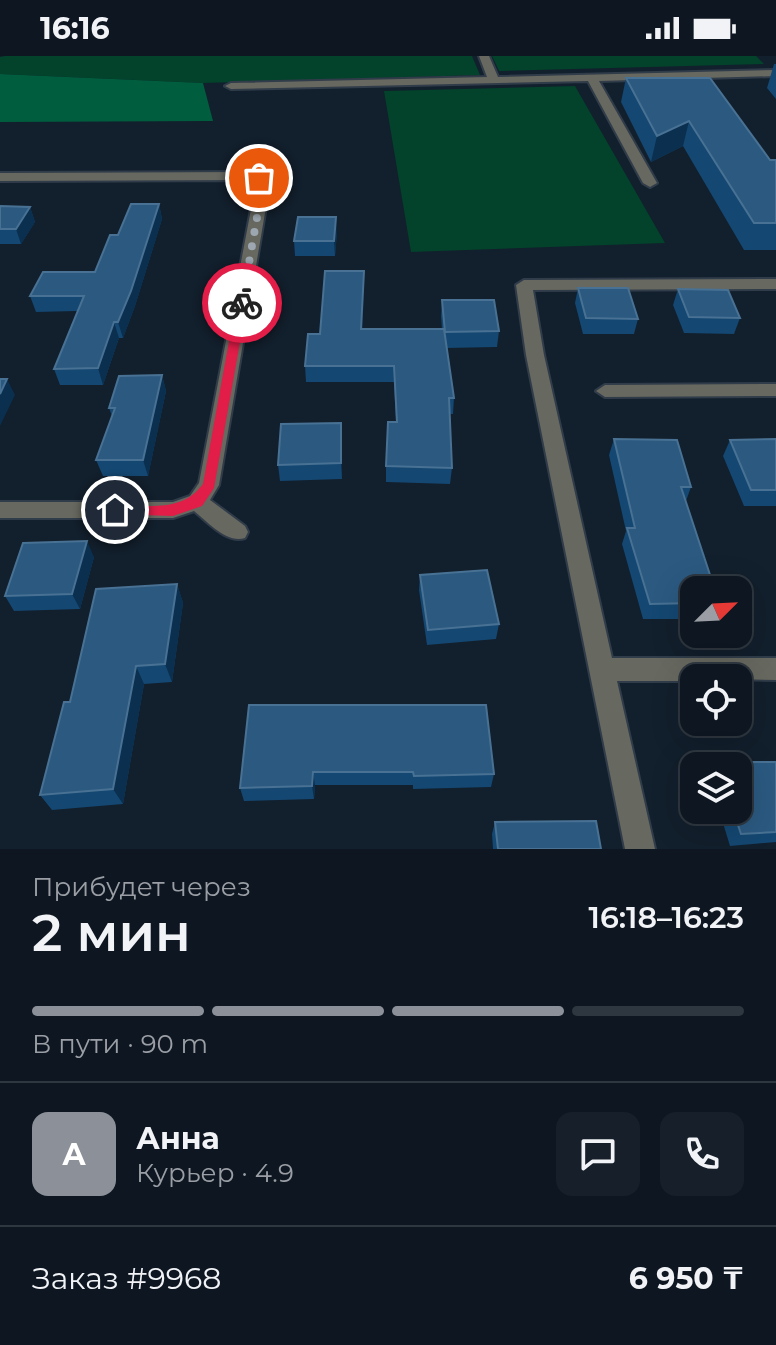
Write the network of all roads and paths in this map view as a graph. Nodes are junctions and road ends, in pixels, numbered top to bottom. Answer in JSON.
{"nodes":[{"id":1,"x":484,"y":56,"type":"edge"},
{"id":2,"x":776,"y":73,"type":"edge"},
{"id":3,"x":591,"y":77,"type":"junction"},
{"id":4,"x":494,"y":80,"type":"junction"},
{"id":5,"x":231,"y":86,"type":"dead end"},
{"id":6,"x":0,"y":177,"type":"edge"},
{"id":7,"x":650,"y":183,"type":"dead end"},
{"id":8,"x":776,"y":284,"type":"edge"},
{"id":9,"x":776,"y":390,"type":"edge"},
{"id":10,"x":605,"y":391,"type":"dead end"},
{"id":11,"x":197,"y":502,"type":"junction"},
{"id":12,"x":0,"y":510,"type":"edge"},
{"id":13,"x":237,"y":532,"type":"dead end"},
{"id":14,"x":776,"y":669,"type":"edge"},
{"id":15,"x":601,"y":670,"type":"junction"},
{"id":16,"x":640,"y":849,"type":"edge"}],
"edges":[{"from":1,"to":4,"type":"street"},
{"from":2,"to":3,"type":"street"},
{"from":3,"to":4,"type":"street"},
{"from":3,"to":7,"type":"street"},
{"from":4,"to":5,"type":"street"},
{"from":6,"to":11,"type":"street"},
{"from":8,"to":15,"type":"street"},
{"from":9,"to":10,"type":"street"},
{"from":11,"to":12,"type":"street"},
{"from":11,"to":13,"type":"street"},
{"from":14,"to":15,"type":"street"},
{"from":15,"to":16,"type":"street"}]}
